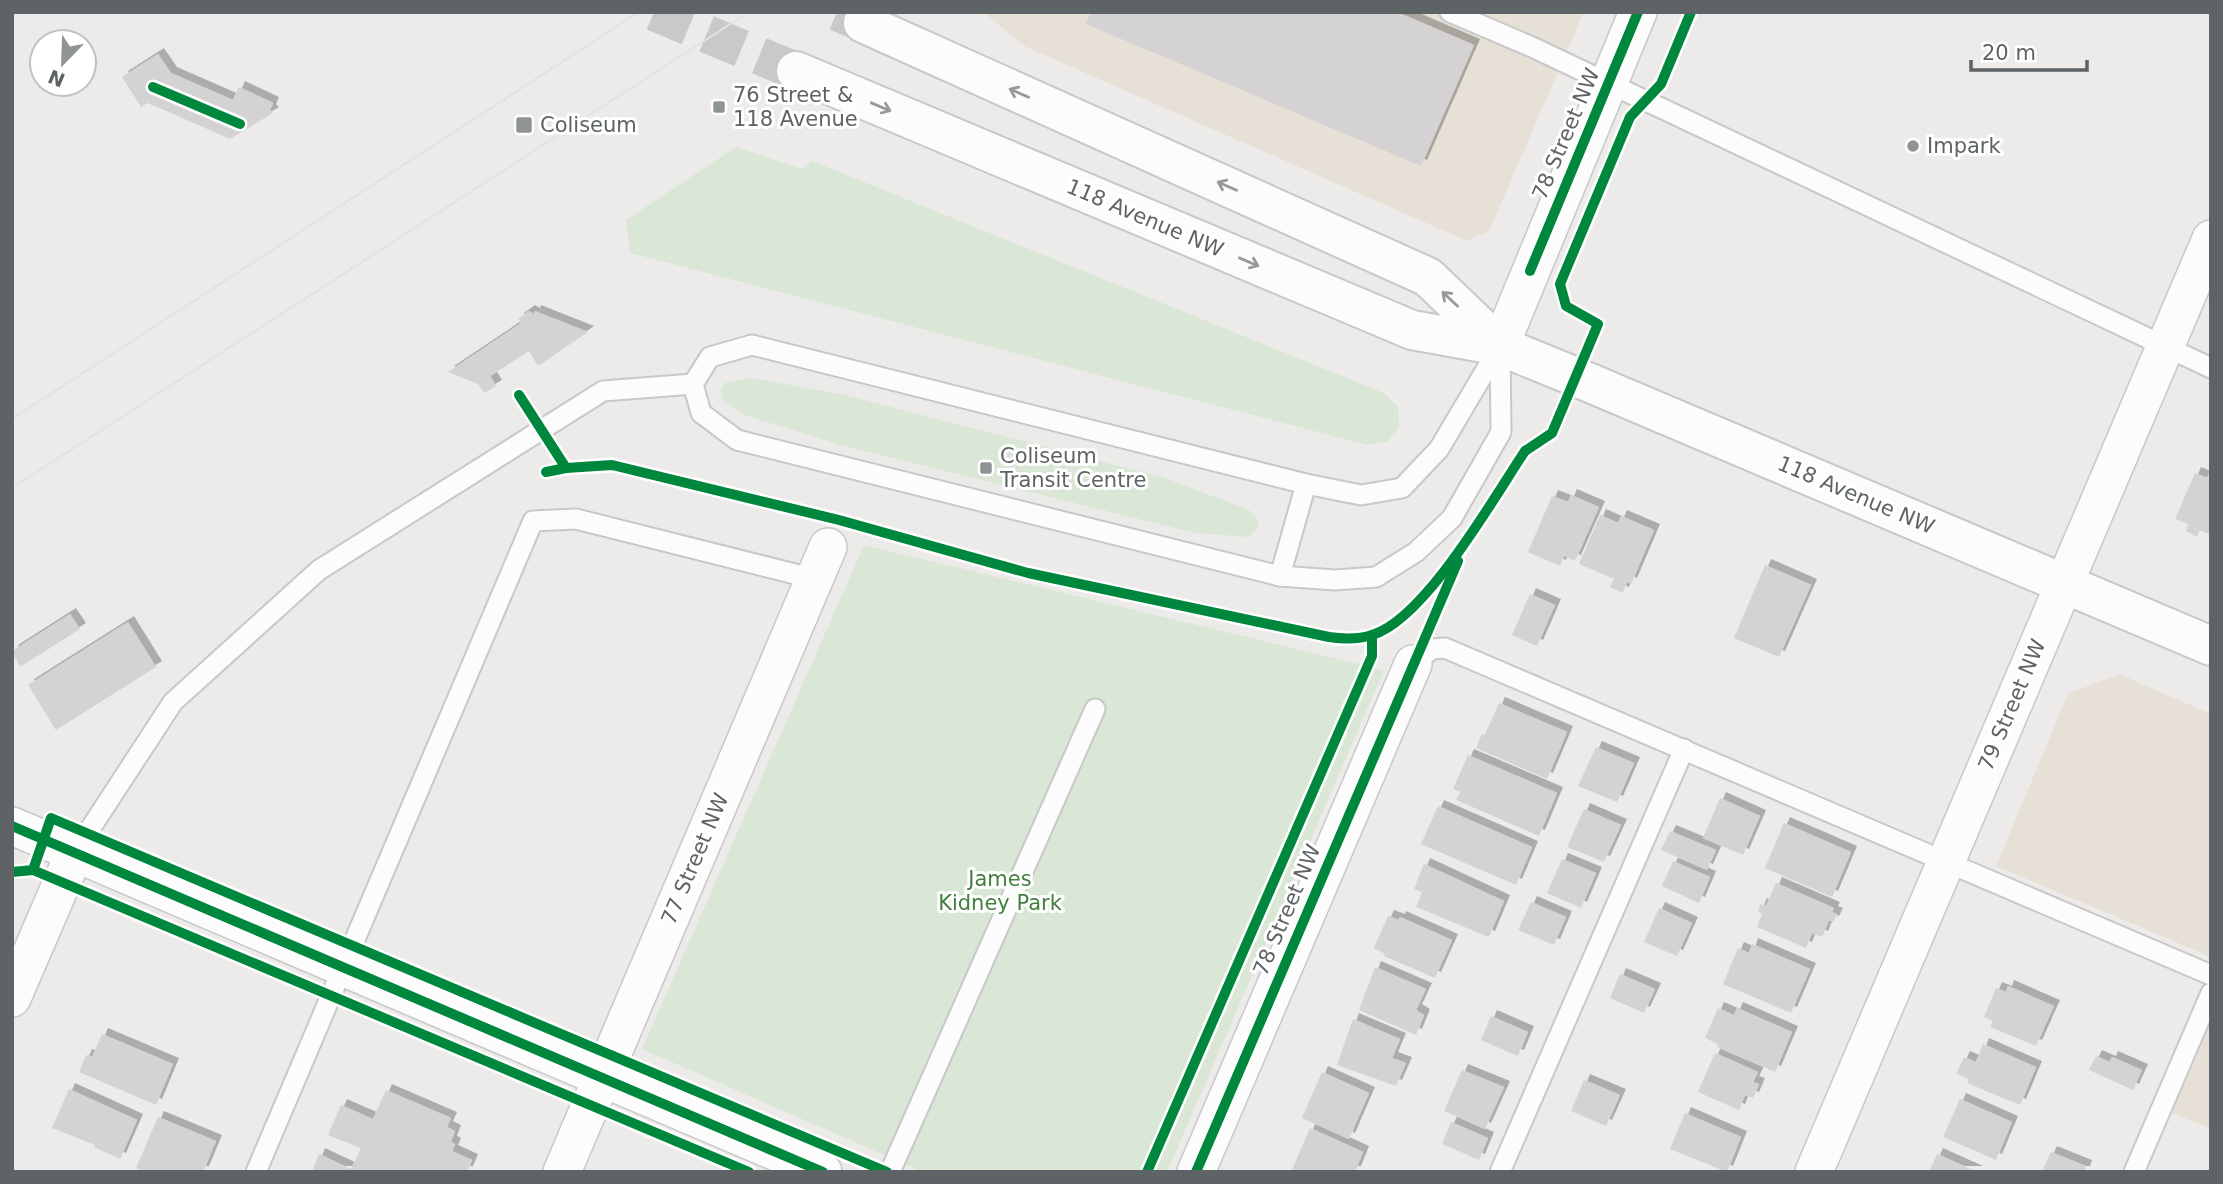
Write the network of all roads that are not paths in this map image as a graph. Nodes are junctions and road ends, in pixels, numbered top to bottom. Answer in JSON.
{"nodes":[{"id":1,"x":1450,"y":12,"type":"edge"},
{"id":2,"x":1638,"y":12,"type":"edge"},
{"id":3,"x":863,"y":23,"type":"tunnel mouth"},
{"id":4,"x":796,"y":71,"type":"tunnel mouth"},
{"id":5,"x":1608,"y":83,"type":"junction"},
{"id":6,"x":2211,"y":239,"type":"edge"},
{"id":7,"x":1500,"y":346,"type":"junction"},
{"id":8,"x":2165,"y":348,"type":"junction"},
{"id":9,"x":2211,"y":368,"type":"edge"},
{"id":10,"x":693,"y":384,"type":"junction"},
{"id":11,"x":1306,"y":484,"type":"junction"},
{"id":12,"x":822,"y":563,"type":"joint"},
{"id":13,"x":1280,"y":576,"type":"junction"},
{"id":14,"x":2064,"y":584,"type":"junction"},
{"id":15,"x":2211,"y":646,"type":"edge"},
{"id":16,"x":1413,"y":664,"type":"joint"},
{"id":17,"x":1095,"y":709,"type":"dead end"},
{"id":18,"x":1685,"y":749,"type":"junction"},
{"id":19,"x":12,"y":826,"type":"edge"},
{"id":20,"x":75,"y":852,"type":"junction"},
{"id":21,"x":1946,"y":860,"type":"junction"},
{"id":22,"x":344,"y":967,"type":"junction"},
{"id":23,"x":2211,"y":975,"type":"edge"},
{"id":24,"x":2211,"y":993,"type":"edge"},
{"id":25,"x":12,"y":998,"type":"edge"},
{"id":26,"x":602,"y":1078,"type":"junction"},
{"id":27,"x":256,"y":1172,"type":"edge"},
{"id":28,"x":562,"y":1172,"type":"edge"},
{"id":29,"x":823,"y":1172,"type":"edge"},
{"id":30,"x":890,"y":1172,"type":"edge"},
{"id":31,"x":1196,"y":1172,"type":"edge"},
{"id":32,"x":1500,"y":1172,"type":"edge"},
{"id":33,"x":1814,"y":1172,"type":"edge"},
{"id":34,"x":2134,"y":1172,"type":"edge"}],
"edges":[{"from":1,"to":5,"type":"lane"},
{"from":2,"to":5,"type":"street","name":"78 Street NW"},
{"from":7,"to":3,"type":"main road","name":"118 Avenue NW","one_way":true},
{"from":4,"to":7,"type":"main road","name":"118 Avenue NW","one_way":true},
{"from":5,"to":7,"type":"street","name":"78 Street NW"},
{"from":5,"to":8,"type":"lane"},
{"from":6,"to":8,"type":"street","name":"79 Street NW"},
{"from":7,"to":11,"type":"lane"},
{"from":7,"to":13,"type":"lane"},
{"from":7,"to":14,"type":"main road","name":"118 Avenue NW"},
{"from":8,"to":9,"type":"lane"},
{"from":8,"to":14,"type":"street","name":"79 Street NW"},
{"from":10,"to":11,"type":"lane"},
{"from":10,"to":13,"type":"lane"},
{"from":10,"to":20,"type":"lane"},
{"from":11,"to":13,"type":"lane"},
{"from":12,"to":22,"type":"lane"},
{"from":12,"to":26,"type":"street","name":"77 Street NW"},
{"from":14,"to":15,"type":"main road","name":"118 Avenue NW"},
{"from":14,"to":21,"type":"street","name":"79 Street NW"},
{"from":16,"to":18,"type":"lane"},
{"from":16,"to":31,"type":"street","name":"78 Street NW"},
{"from":17,"to":30,"type":"lane"},
{"from":18,"to":21,"type":"lane"},
{"from":18,"to":32,"type":"lane"},
{"from":19,"to":20,"type":"street"},
{"from":20,"to":22,"type":"street"},
{"from":20,"to":25,"type":"street"},
{"from":21,"to":23,"type":"lane"},
{"from":21,"to":33,"type":"street","name":"79 Street NW"},
{"from":22,"to":26,"type":"street"},
{"from":22,"to":27,"type":"lane"},
{"from":24,"to":34,"type":"lane"},
{"from":26,"to":28,"type":"street","name":"77 Street NW"},
{"from":26,"to":29,"type":"street"}]}
